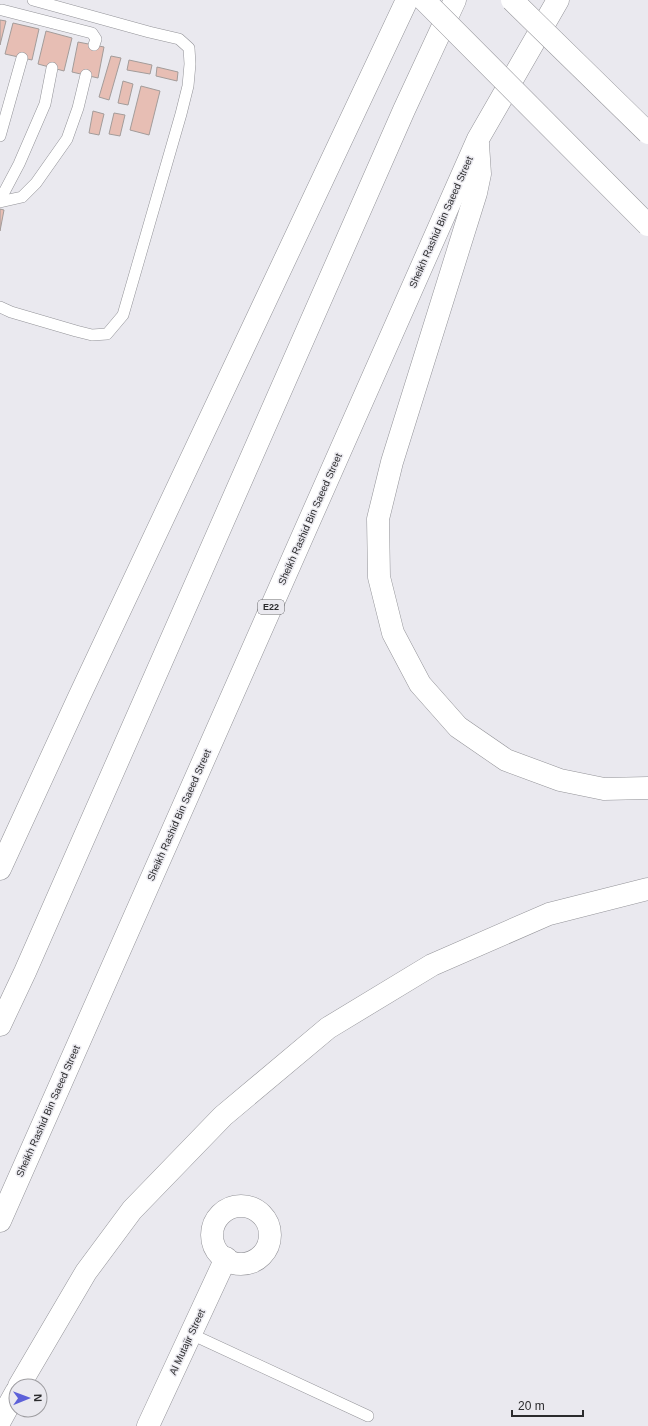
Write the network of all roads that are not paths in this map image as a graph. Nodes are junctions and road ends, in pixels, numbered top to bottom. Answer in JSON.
{"nodes":[{"id":1,"x":33,"y":0,"type":"edge"},
{"id":2,"x":407,"y":0,"type":"edge"},
{"id":3,"x":424,"y":0,"type":"edge"},
{"id":4,"x":455,"y":0,"type":"edge"},
{"id":5,"x":512,"y":0,"type":"edge"},
{"id":6,"x":558,"y":0,"type":"edge"},
{"id":7,"x":1,"y":12,"type":"edge"},
{"id":8,"x":94,"y":45,"type":"dead end"},
{"id":9,"x":22,"y":58,"type":"dead end"},
{"id":10,"x":52,"y":68,"type":"dead end"},
{"id":11,"x":86,"y":75,"type":"dead end"},
{"id":12,"x":648,"y":133,"type":"edge"},
{"id":13,"x":0,"y":136,"type":"edge"},
{"id":14,"x":478,"y":139,"type":"junction"},
{"id":15,"x":0,"y":201,"type":"edge"},
{"id":16,"x":648,"y":225,"type":"edge"},
{"id":17,"x":0,"y":307,"type":"edge"},
{"id":18,"x":648,"y":788,"type":"edge"},
{"id":19,"x":0,"y":869,"type":"edge"},
{"id":20,"x":648,"y":888,"type":"edge"},
{"id":21,"x":0,"y":1025,"type":"edge"},
{"id":22,"x":0,"y":1221,"type":"edge"},
{"id":23,"x":226,"y":1258,"type":"dead end"},
{"id":24,"x":190,"y":1334,"type":"junction"},
{"id":25,"x":24,"y":1378,"type":"edge"},
{"id":26,"x":8,"y":1406,"type":"edge"},
{"id":27,"x":368,"y":1416,"type":"dead end"},
{"id":28,"x":0,"y":1421,"type":"edge"},
{"id":29,"x":148,"y":1426,"type":"edge"}],
"edges":[{"from":1,"to":17,"type":"lane"},
{"from":2,"to":19,"type":"main road"},
{"from":3,"to":16,"type":"main road","bridge":true},
{"from":4,"to":21,"type":"main road"},
{"from":5,"to":12,"type":"main road","bridge":true},
{"from":6,"to":14,"type":"main road","name":"Sheikh Rashid Bin Saeed Street","number":"E22"},
{"from":7,"to":8,"type":"lane"},
{"from":9,"to":13,"type":"lane"},
{"from":10,"to":15,"type":"lane"},
{"from":11,"to":15,"type":"lane"},
{"from":14,"to":18,"type":"main road"},
{"from":14,"to":22,"type":"main road","name":"Sheikh Rashid Bin Saeed Street","number":"E22"},
{"from":20,"to":25,"type":"main road"},
{"from":23,"to":24,"type":"main road","name":"Al Mutajir Street"},
{"from":24,"to":27,"type":"lane"},
{"from":24,"to":29,"type":"main road","name":"Al Mutajir Street"},
{"from":26,"to":28,"type":"main road"}]}
